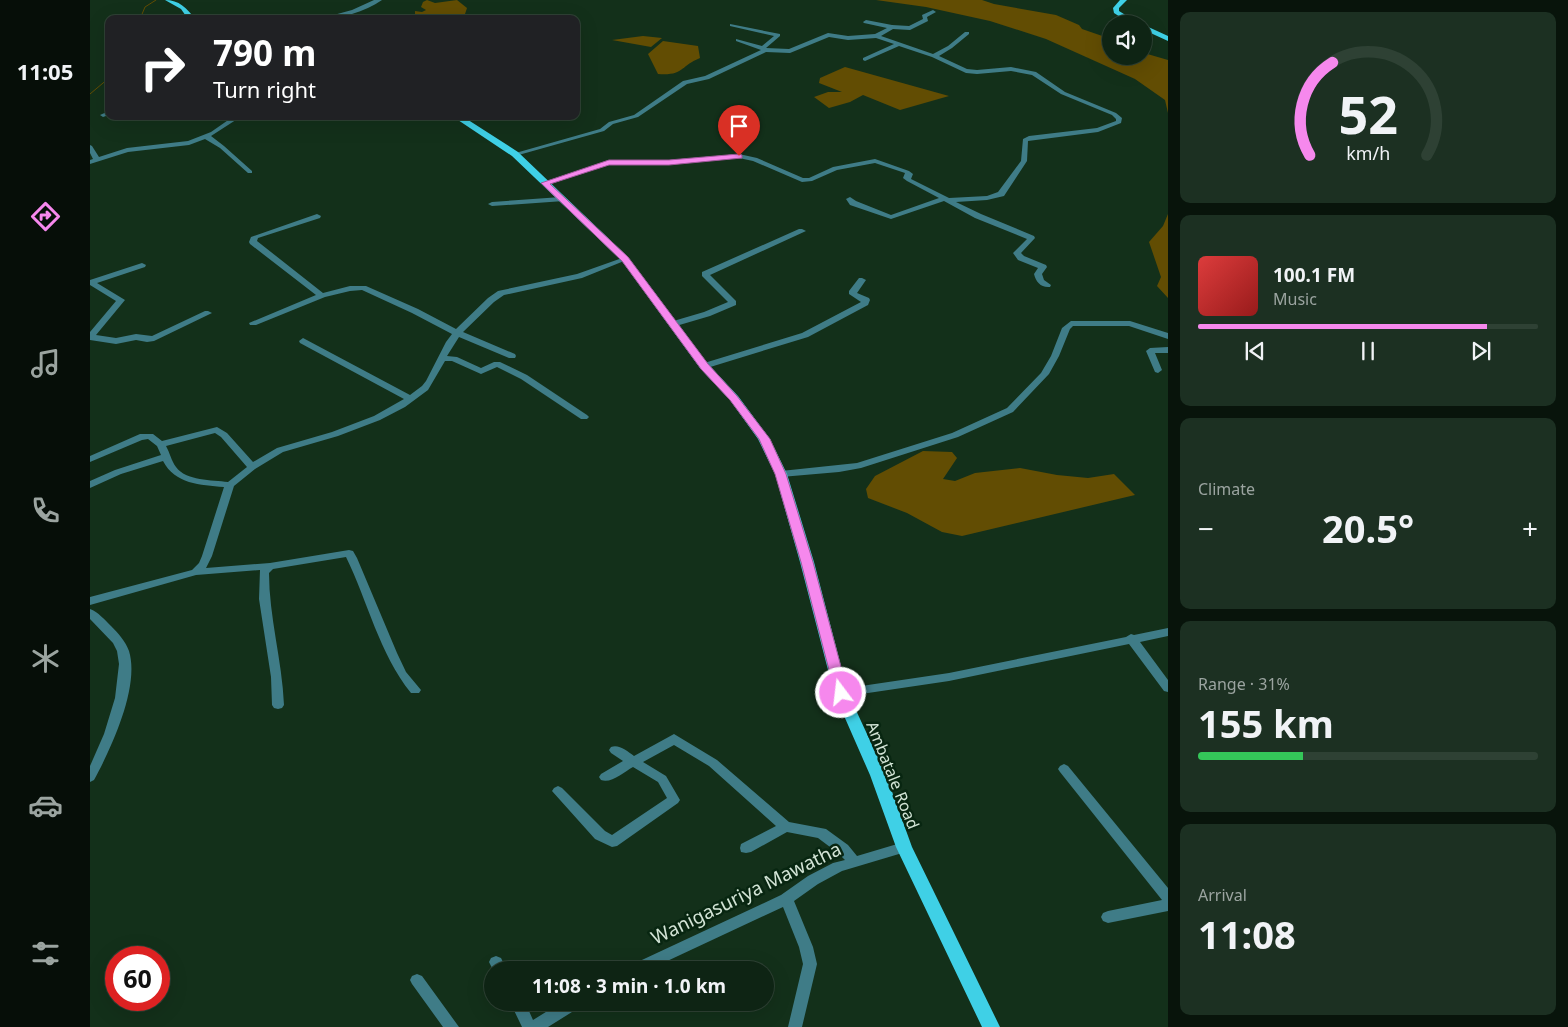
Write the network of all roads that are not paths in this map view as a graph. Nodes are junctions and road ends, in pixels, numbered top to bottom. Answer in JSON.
{"nodes":[{"id":1,"x":168,"y":0,"type":"edge"},
{"id":2,"x":379,"y":0,"type":"edge"},
{"id":3,"x":1124,"y":0,"type":"edge"},
{"id":4,"x":366,"y":2,"type":"edge"},
{"id":5,"x":933,"y":12,"type":"dead end"},
{"id":6,"x":189,"y":15,"type":"edge"},
{"id":7,"x":346,"y":15,"type":"edge"},
{"id":8,"x":1121,"y":15,"type":"edge"},
{"id":9,"x":866,"y":22,"type":"dead end"},
{"id":10,"x":732,"y":25,"type":"dead end"},
{"id":11,"x":892,"y":27,"type":"junction"},
{"id":12,"x":1152,"y":31,"type":"edge"},
{"id":13,"x":967,"y":33,"type":"dead end"},
{"id":14,"x":876,"y":36,"type":"junction"},
{"id":15,"x":1168,"y":39,"type":"edge"},
{"id":16,"x":738,"y":40,"type":"dead end"},
{"id":17,"x":899,"y":44,"type":"junction"},
{"id":18,"x":764,"y":49,"type":"junction"},
{"id":19,"x":934,"y":56,"type":"junction"},
{"id":20,"x":865,"y":59,"type":"dead end"},
{"id":21,"x":232,"y":120,"type":"edge"},
{"id":22,"x":462,"y":120,"type":"edge"},
{"id":23,"x":206,"y":136,"type":"junction"},
{"id":24,"x":90,"y":147,"type":"edge"},
{"id":25,"x":515,"y":154,"type":"junction"},
{"id":26,"x":98,"y":159,"type":"junction"},
{"id":27,"x":90,"y":162,"type":"edge"},
{"id":28,"x":250,"y":172,"type":"dead end"},
{"id":29,"x":545,"y":183,"type":"junction"},
{"id":30,"x":561,"y":199,"type":"junction"},
{"id":31,"x":850,"y":199,"type":"dead end"},
{"id":32,"x":946,"y":200,"type":"junction"},
{"id":33,"x":492,"y":204,"type":"dead end"},
{"id":34,"x":317,"y":216,"type":"dead end"},
{"id":35,"x":802,"y":231,"type":"dead end"},
{"id":36,"x":625,"y":259,"type":"junction"},
{"id":37,"x":142,"y":265,"type":"dead end"},
{"id":38,"x":862,"y":280,"type":"dead end"},
{"id":39,"x":91,"y":282,"type":"edge"},
{"id":40,"x":1047,"y":285,"type":"dead end"},
{"id":41,"x":322,"y":296,"type":"junction"},
{"id":42,"x":208,"y":313,"type":"dead end"},
{"id":43,"x":253,"y":323,"type":"dead end"},
{"id":44,"x":673,"y":324,"type":"junction"},
{"id":45,"x":457,"y":333,"type":"junction"},
{"id":46,"x":1168,"y":336,"type":"edge"},
{"id":47,"x":90,"y":337,"type":"edge"},
{"id":48,"x":303,"y":340,"type":"dead end"},
{"id":49,"x":1168,"y":350,"type":"edge"},
{"id":50,"x":512,"y":356,"type":"dead end"},
{"id":51,"x":442,"y":358,"type":"junction"},
{"id":52,"x":704,"y":366,"type":"junction"},
{"id":53,"x":1158,"y":370,"type":"dead end"},
{"id":54,"x":411,"y":399,"type":"junction"},
{"id":55,"x":584,"y":417,"type":"dead end"},
{"id":56,"x":162,"y":444,"type":"junction"},
{"id":57,"x":167,"y":456,"type":"junction"},
{"id":58,"x":90,"y":459,"type":"edge"},
{"id":59,"x":252,"y":467,"type":"junction"},
{"id":60,"x":781,"y":474,"type":"junction"},
{"id":61,"x":90,"y":485,"type":"edge"},
{"id":62,"x":230,"y":485,"type":"junction"},
{"id":63,"x":270,"y":566,"type":"junction"},
{"id":64,"x":196,"y":572,"type":"junction"},
{"id":65,"x":90,"y":601,"type":"edge"},
{"id":66,"x":90,"y":614,"type":"edge"},
{"id":67,"x":1168,"y":632,"type":"edge"},
{"id":68,"x":1131,"y":638,"type":"junction"},
{"id":69,"x":1168,"y":688,"type":"edge"},
{"id":70,"x":415,"y":690,"type":"dead end"},
{"id":71,"x":841,"y":693,"type":"junction"},
{"id":72,"x":278,"y":704,"type":"dead end"},
{"id":73,"x":614,"y":750,"type":"dead end"},
{"id":74,"x":630,"y":762,"type":"junction"},
{"id":75,"x":1064,"y":769,"type":"dead end"},
{"id":76,"x":90,"y":777,"type":"edge"},
{"id":77,"x":605,"y":777,"type":"dead end"},
{"id":78,"x":558,"y":791,"type":"dead end"},
{"id":79,"x":786,"y":827,"type":"junction"},
{"id":80,"x":904,"y":847,"type":"junction"},
{"id":81,"x":746,"y":848,"type":"dead end"},
{"id":82,"x":855,"y":862,"type":"junction"},
{"id":83,"x":1168,"y":898,"type":"edge"},
{"id":84,"x":786,"y":899,"type":"junction"},
{"id":85,"x":1168,"y":905,"type":"edge"},
{"id":86,"x":1108,"y":917,"type":"dead end"},
{"id":87,"x":653,"y":961,"type":"edge"},
{"id":88,"x":417,"y":980,"type":"dead end"},
{"id":89,"x":521,"y":1011,"type":"edge"},
{"id":90,"x":561,"y":1011,"type":"edge"},
{"id":91,"x":452,"y":1027,"type":"edge"},
{"id":92,"x":529,"y":1027,"type":"edge"},
{"id":93,"x":535,"y":1027,"type":"edge"},
{"id":94,"x":794,"y":1027,"type":"edge"},
{"id":95,"x":991,"y":1027,"type":"edge"}],
"edges":[{"from":1,"to":6,"type":"main road"},
{"from":2,"to":4,"type":"street"},
{"from":3,"to":8,"type":"main road"},
{"from":4,"to":7,"type":"street"},
{"from":5,"to":11,"type":"street"},
{"from":9,"to":11,"type":"street"},
{"from":10,"to":18,"type":"street"},
{"from":11,"to":14,"type":"street"},
{"from":12,"to":15,"type":"main road"},
{"from":13,"to":19,"type":"street"},
{"from":14,"to":17,"type":"street"},
{"from":14,"to":18,"type":"street"},
{"from":16,"to":18,"type":"street"},
{"from":17,"to":19,"type":"street"},
{"from":17,"to":20,"type":"street"},
{"from":18,"to":25,"type":"street"},
{"from":19,"to":32,"type":"street"},
{"from":21,"to":23,"type":"street"},
{"from":22,"to":25,"type":"main road","name":"Ambatale Road"},
{"from":23,"to":26,"type":"street"},
{"from":23,"to":28,"type":"street"},
{"from":24,"to":26,"type":"street"},
{"from":25,"to":29,"type":"main road","name":"Ambatale Road"},
{"from":26,"to":27,"type":"street"},
{"from":29,"to":30,"type":"main road","name":"Ambatale Road"},
{"from":29,"to":32,"type":"street"},
{"from":30,"to":33,"type":"street"},
{"from":30,"to":36,"type":"main road","name":"Ambatale Road"},
{"from":31,"to":32,"type":"street"},
{"from":32,"to":40,"type":"street"},
{"from":34,"to":41,"type":"street"},
{"from":35,"to":44,"type":"street"},
{"from":36,"to":44,"type":"main road","name":"Ambatale Road"},
{"from":36,"to":45,"type":"street"},
{"from":37,"to":39,"type":"street"},
{"from":38,"to":52,"type":"street"},
{"from":39,"to":47,"type":"street"},
{"from":41,"to":43,"type":"street"},
{"from":41,"to":45,"type":"street"},
{"from":42,"to":47,"type":"street"},
{"from":44,"to":52,"type":"main road","name":"Ambatale Road"},
{"from":45,"to":50,"type":"street"},
{"from":45,"to":51,"type":"street"},
{"from":46,"to":60,"type":"street"},
{"from":48,"to":54,"type":"street"},
{"from":49,"to":53,"type":"street"},
{"from":51,"to":54,"type":"street"},
{"from":51,"to":55,"type":"street"},
{"from":52,"to":60,"type":"main road","name":"Ambatale Road"},
{"from":54,"to":59,"type":"street"},
{"from":56,"to":57,"type":"street"},
{"from":56,"to":58,"type":"street"},
{"from":56,"to":59,"type":"street"},
{"from":57,"to":61,"type":"street"},
{"from":57,"to":62,"type":"street"},
{"from":59,"to":62,"type":"street"},
{"from":60,"to":71,"type":"main road","name":"Ambatale Road"},
{"from":62,"to":64,"type":"street"},
{"from":63,"to":64,"type":"street"},
{"from":63,"to":70,"type":"street"},
{"from":63,"to":72,"type":"street"},
{"from":64,"to":65,"type":"street"},
{"from":66,"to":76,"type":"street"},
{"from":67,"to":68,"type":"street"},
{"from":68,"to":69,"type":"street"},
{"from":68,"to":71,"type":"street"},
{"from":71,"to":80,"type":"main road","name":"Ambatale Road"},
{"from":73,"to":74,"type":"street"},
{"from":74,"to":77,"type":"street"},
{"from":74,"to":78,"type":"street"},
{"from":74,"to":79,"type":"street"},
{"from":75,"to":83,"type":"street"},
{"from":79,"to":81,"type":"street"},
{"from":79,"to":82,"type":"street"},
{"from":80,"to":82,"type":"street","name":"Wanigasuriya Mawatha"},
{"from":80,"to":95,"type":"main road","name":"Ambatale Road"},
{"from":82,"to":84,"type":"street","name":"Wanigasuriya Mawatha"},
{"from":84,"to":87,"type":"street","name":"Wanigasuriya Mawatha"},
{"from":84,"to":94,"type":"street"},
{"from":85,"to":86,"type":"street"},
{"from":88,"to":91,"type":"street"},
{"from":89,"to":92,"type":"street"},
{"from":90,"to":93,"type":"street"}]}
